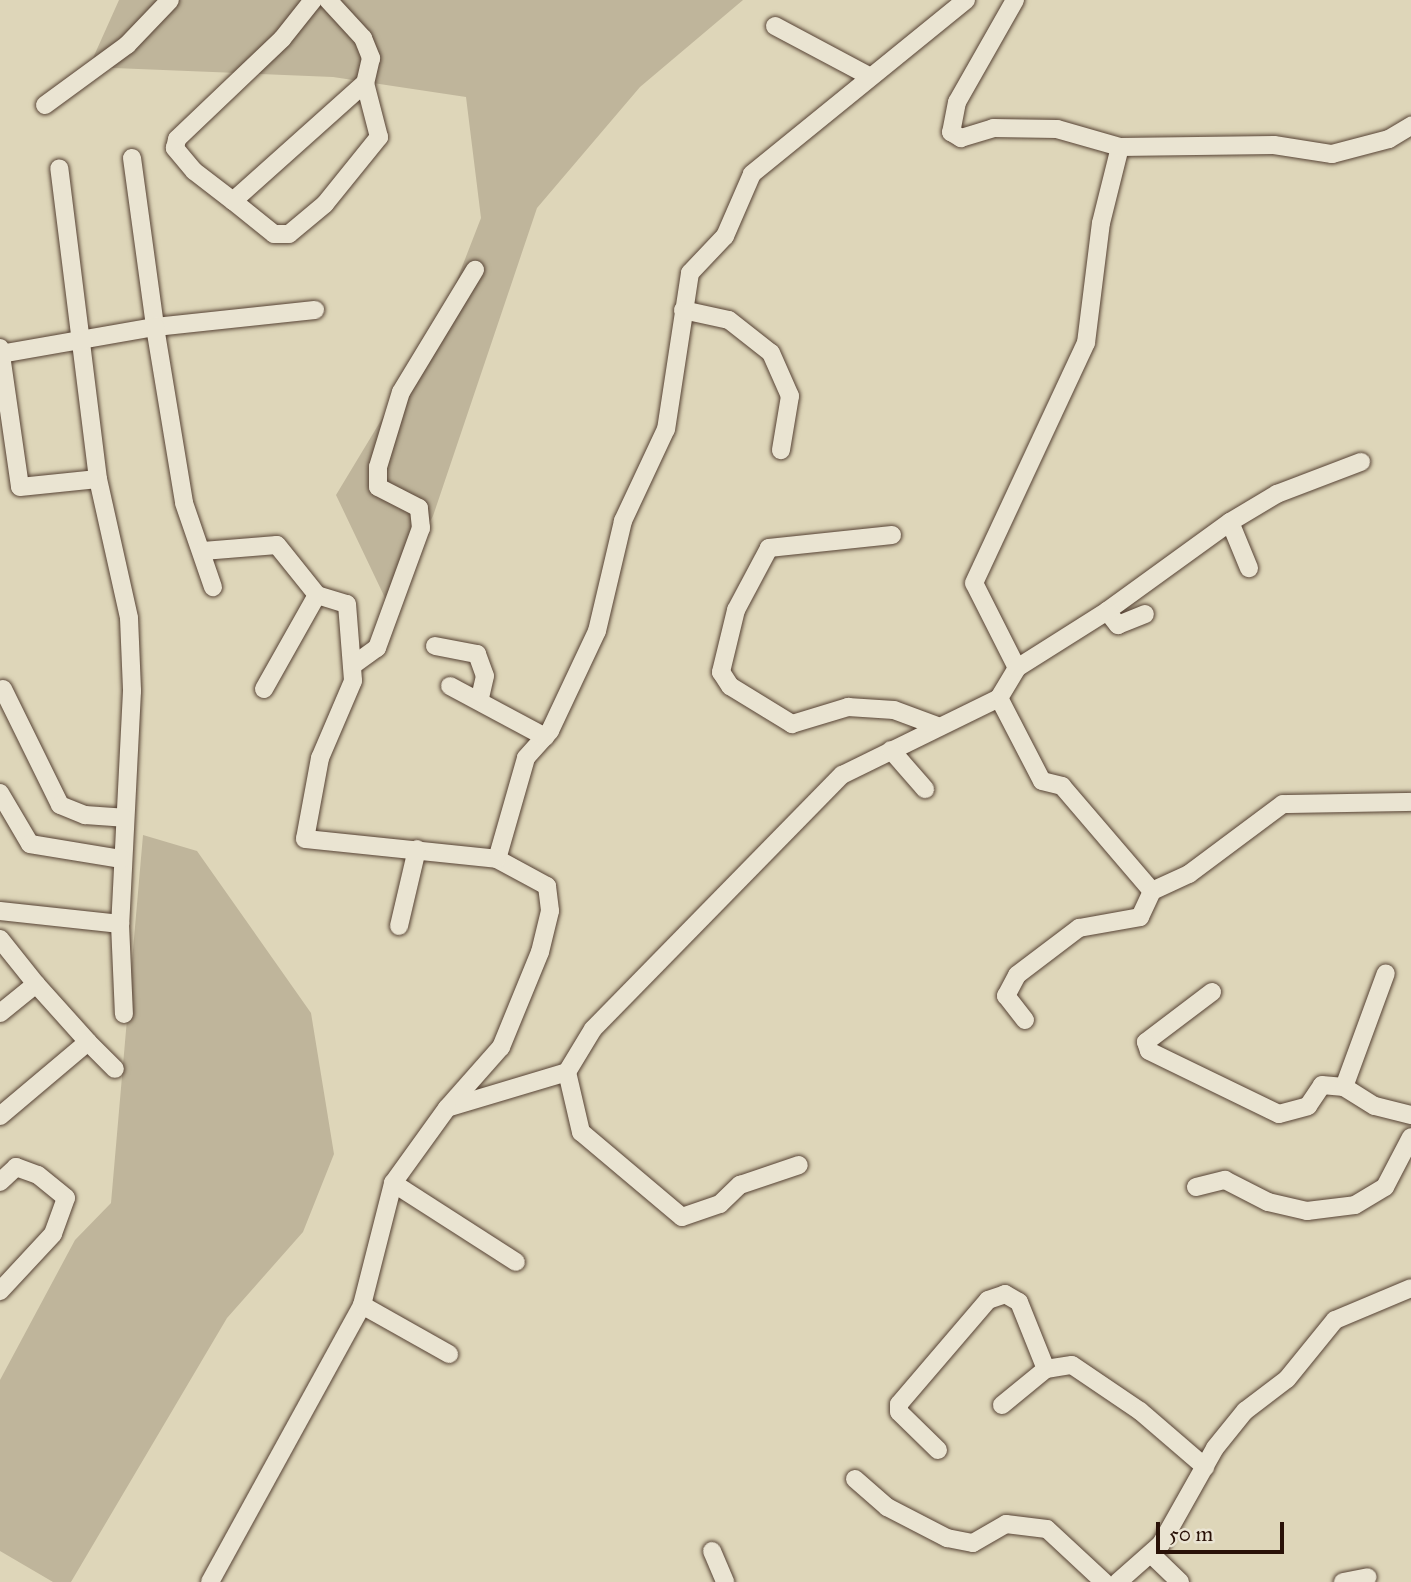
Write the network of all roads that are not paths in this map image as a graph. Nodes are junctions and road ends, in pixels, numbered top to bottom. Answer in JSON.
{"nodes":[{"id":1,"x":170,"y":0,"type":"edge"},
{"id":2,"x":313,"y":0,"type":"edge"},
{"id":3,"x":328,"y":0,"type":"edge"},
{"id":4,"x":966,"y":0,"type":"edge"},
{"id":5,"x":1015,"y":0,"type":"edge"},
{"id":6,"x":775,"y":26,"type":"dead end"},
{"id":7,"x":867,"y":75,"type":"junction"},
{"id":8,"x":365,"y":83,"type":"junction"},
{"id":9,"x":45,"y":105,"type":"dead end"},
{"id":10,"x":1411,"y":126,"type":"edge"},
{"id":11,"x":1120,"y":147,"type":"junction"},
{"id":12,"x":132,"y":158,"type":"dead end"},
{"id":13,"x":59,"y":168,"type":"dead end"},
{"id":14,"x":233,"y":201,"type":"junction"},
{"id":15,"x":475,"y":270,"type":"dead end"},
{"id":16,"x":315,"y":310,"type":"dead end"},
{"id":17,"x":683,"y":310,"type":"junction"},
{"id":18,"x":155,"y":327,"type":"junction"},
{"id":19,"x":79,"y":339,"type":"junction"},
{"id":20,"x":0,"y":352,"type":"edge"},
{"id":21,"x":780,"y":450,"type":"dead end"},
{"id":22,"x":1361,"y":462,"type":"dead end"},
{"id":23,"x":98,"y":479,"type":"junction"},
{"id":24,"x":1230,"y":522,"type":"junction"},
{"id":25,"x":892,"y":535,"type":"dead end"},
{"id":26,"x":203,"y":551,"type":"junction"},
{"id":27,"x":1249,"y":568,"type":"dead end"},
{"id":28,"x":213,"y":587,"type":"dead end"},
{"id":29,"x":317,"y":595,"type":"junction"},
{"id":30,"x":1107,"y":611,"type":"junction"},
{"id":31,"x":1145,"y":614,"type":"dead end"},
{"id":32,"x":435,"y":646,"type":"dead end"},
{"id":33,"x":356,"y":663,"type":"junction"},
{"id":34,"x":1017,"y":668,"type":"junction"},
{"id":35,"x":450,"y":686,"type":"dead end"},
{"id":36,"x":1,"y":687,"type":"edge"},
{"id":37,"x":264,"y":689,"type":"dead end"},
{"id":38,"x":480,"y":698,"type":"junction"},
{"id":39,"x":999,"y":698,"type":"junction"},
{"id":40,"x":937,"y":726,"type":"junction"},
{"id":41,"x":545,"y":737,"type":"junction"},
{"id":42,"x":891,"y":750,"type":"junction"},
{"id":43,"x":925,"y":789,"type":"dead end"},
{"id":44,"x":0,"y":793,"type":"edge"},
{"id":45,"x":1411,"y":802,"type":"edge"},
{"id":46,"x":124,"y":818,"type":"junction"},
{"id":47,"x":416,"y":849,"type":"junction"},
{"id":48,"x":122,"y":859,"type":"junction"},
{"id":49,"x":497,"y":859,"type":"junction"},
{"id":50,"x":1152,"y":891,"type":"junction"},
{"id":51,"x":0,"y":911,"type":"edge"},
{"id":52,"x":120,"y":924,"type":"junction"},
{"id":53,"x":399,"y":926,"type":"dead end"},
{"id":54,"x":0,"y":939,"type":"edge"},
{"id":55,"x":1386,"y":973,"type":"dead end"},
{"id":56,"x":36,"y":984,"type":"junction"},
{"id":57,"x":1213,"y":992,"type":"dead end"},
{"id":58,"x":0,"y":1013,"type":"edge"},
{"id":59,"x":124,"y":1014,"type":"dead end"},
{"id":60,"x":1025,"y":1020,"type":"dead end"},
{"id":61,"x":88,"y":1042,"type":"junction"},
{"id":62,"x":115,"y":1069,"type":"dead end"},
{"id":63,"x":567,"y":1072,"type":"junction"},
{"id":64,"x":1344,"y":1087,"type":"junction"},
{"id":65,"x":447,"y":1108,"type":"junction"},
{"id":66,"x":1411,"y":1115,"type":"edge"},
{"id":67,"x":0,"y":1116,"type":"edge"},
{"id":68,"x":1411,"y":1137,"type":"edge"},
{"id":69,"x":799,"y":1165,"type":"dead end"},
{"id":70,"x":1404,"y":1165,"type":"edge"},
{"id":71,"x":0,"y":1182,"type":"edge"},
{"id":72,"x":393,"y":1183,"type":"junction"},
{"id":73,"x":1196,"y":1187,"type":"dead end"},
{"id":74,"x":516,"y":1262,"type":"dead end"},
{"id":75,"x":1411,"y":1288,"type":"edge"},
{"id":76,"x":0,"y":1291,"type":"edge"},
{"id":77,"x":362,"y":1305,"type":"junction"},
{"id":78,"x":449,"y":1354,"type":"dead end"},
{"id":79,"x":1046,"y":1369,"type":"junction"},
{"id":80,"x":1002,"y":1405,"type":"dead end"},
{"id":81,"x":938,"y":1450,"type":"dead end"},
{"id":82,"x":1205,"y":1466,"type":"junction"},
{"id":83,"x":855,"y":1479,"type":"dead end"},
{"id":84,"x":712,"y":1551,"type":"dead end"},
{"id":85,"x":1152,"y":1555,"type":"junction"},
{"id":86,"x":1368,"y":1577,"type":"dead end"},
{"id":87,"x":210,"y":1582,"type":"edge"},
{"id":88,"x":725,"y":1582,"type":"edge"},
{"id":89,"x":1104,"y":1582,"type":"edge"},
{"id":90,"x":1118,"y":1582,"type":"edge"},
{"id":91,"x":1180,"y":1582,"type":"edge"},
{"id":92,"x":1343,"y":1582,"type":"edge"}],
"edges":[{"from":1,"to":9,"type":"street"},
{"from":2,"to":14,"type":"street"},
{"from":3,"to":8,"type":"street"},
{"from":4,"to":7,"type":"street"},
{"from":5,"to":11,"type":"street"},
{"from":6,"to":7,"type":"street"},
{"from":7,"to":17,"type":"street"},
{"from":8,"to":14,"type":"street"},
{"from":8,"to":14,"type":"street"},
{"from":10,"to":11,"type":"street"},
{"from":11,"to":34,"type":"street"},
{"from":12,"to":18,"type":"street"},
{"from":13,"to":19,"type":"street"},
{"from":15,"to":33,"type":"street"},
{"from":16,"to":18,"type":"street"},
{"from":17,"to":21,"type":"street"},
{"from":17,"to":41,"type":"street"},
{"from":18,"to":19,"type":"street"},
{"from":18,"to":26,"type":"street"},
{"from":19,"to":20,"type":"street"},
{"from":19,"to":23,"type":"street"},
{"from":20,"to":23,"type":"street"},
{"from":22,"to":24,"type":"street"},
{"from":23,"to":46,"type":"street"},
{"from":24,"to":27,"type":"street"},
{"from":24,"to":30,"type":"street"},
{"from":25,"to":40,"type":"street"},
{"from":26,"to":28,"type":"street"},
{"from":26,"to":29,"type":"street"},
{"from":29,"to":33,"type":"street"},
{"from":29,"to":37,"type":"street"},
{"from":30,"to":31,"type":"street"},
{"from":30,"to":34,"type":"street"},
{"from":32,"to":38,"type":"street"},
{"from":33,"to":47,"type":"street"},
{"from":34,"to":39,"type":"street"},
{"from":35,"to":38,"type":"street"},
{"from":36,"to":46,"type":"street"},
{"from":38,"to":41,"type":"street"},
{"from":39,"to":40,"type":"street"},
{"from":39,"to":50,"type":"street"},
{"from":40,"to":42,"type":"street"},
{"from":41,"to":49,"type":"street"},
{"from":42,"to":43,"type":"street"},
{"from":42,"to":63,"type":"street"},
{"from":44,"to":48,"type":"street"},
{"from":45,"to":50,"type":"street"},
{"from":46,"to":48,"type":"street"},
{"from":47,"to":49,"type":"street"},
{"from":47,"to":53,"type":"street"},
{"from":48,"to":52,"type":"street"},
{"from":49,"to":65,"type":"street"},
{"from":50,"to":60,"type":"street"},
{"from":51,"to":52,"type":"street"},
{"from":52,"to":59,"type":"street"},
{"from":54,"to":56,"type":"street"},
{"from":55,"to":64,"type":"street"},
{"from":56,"to":58,"type":"street"},
{"from":56,"to":61,"type":"street"},
{"from":57,"to":64,"type":"street"},
{"from":61,"to":62,"type":"street"},
{"from":61,"to":67,"type":"street"},
{"from":63,"to":65,"type":"street"},
{"from":63,"to":69,"type":"street"},
{"from":64,"to":66,"type":"street"},
{"from":65,"to":72,"type":"street"},
{"from":68,"to":70,"type":"street"},
{"from":70,"to":73,"type":"street"},
{"from":71,"to":76,"type":"street"},
{"from":72,"to":74,"type":"street"},
{"from":72,"to":77,"type":"street"},
{"from":75,"to":82,"type":"street"},
{"from":77,"to":78,"type":"street"},
{"from":77,"to":87,"type":"street"},
{"from":79,"to":80,"type":"street"},
{"from":79,"to":81,"type":"street"},
{"from":79,"to":82,"type":"street"},
{"from":82,"to":85,"type":"street"},
{"from":83,"to":89,"type":"street"},
{"from":84,"to":88,"type":"street"},
{"from":85,"to":90,"type":"street"},
{"from":85,"to":91,"type":"street"},
{"from":86,"to":92,"type":"street"}]}
